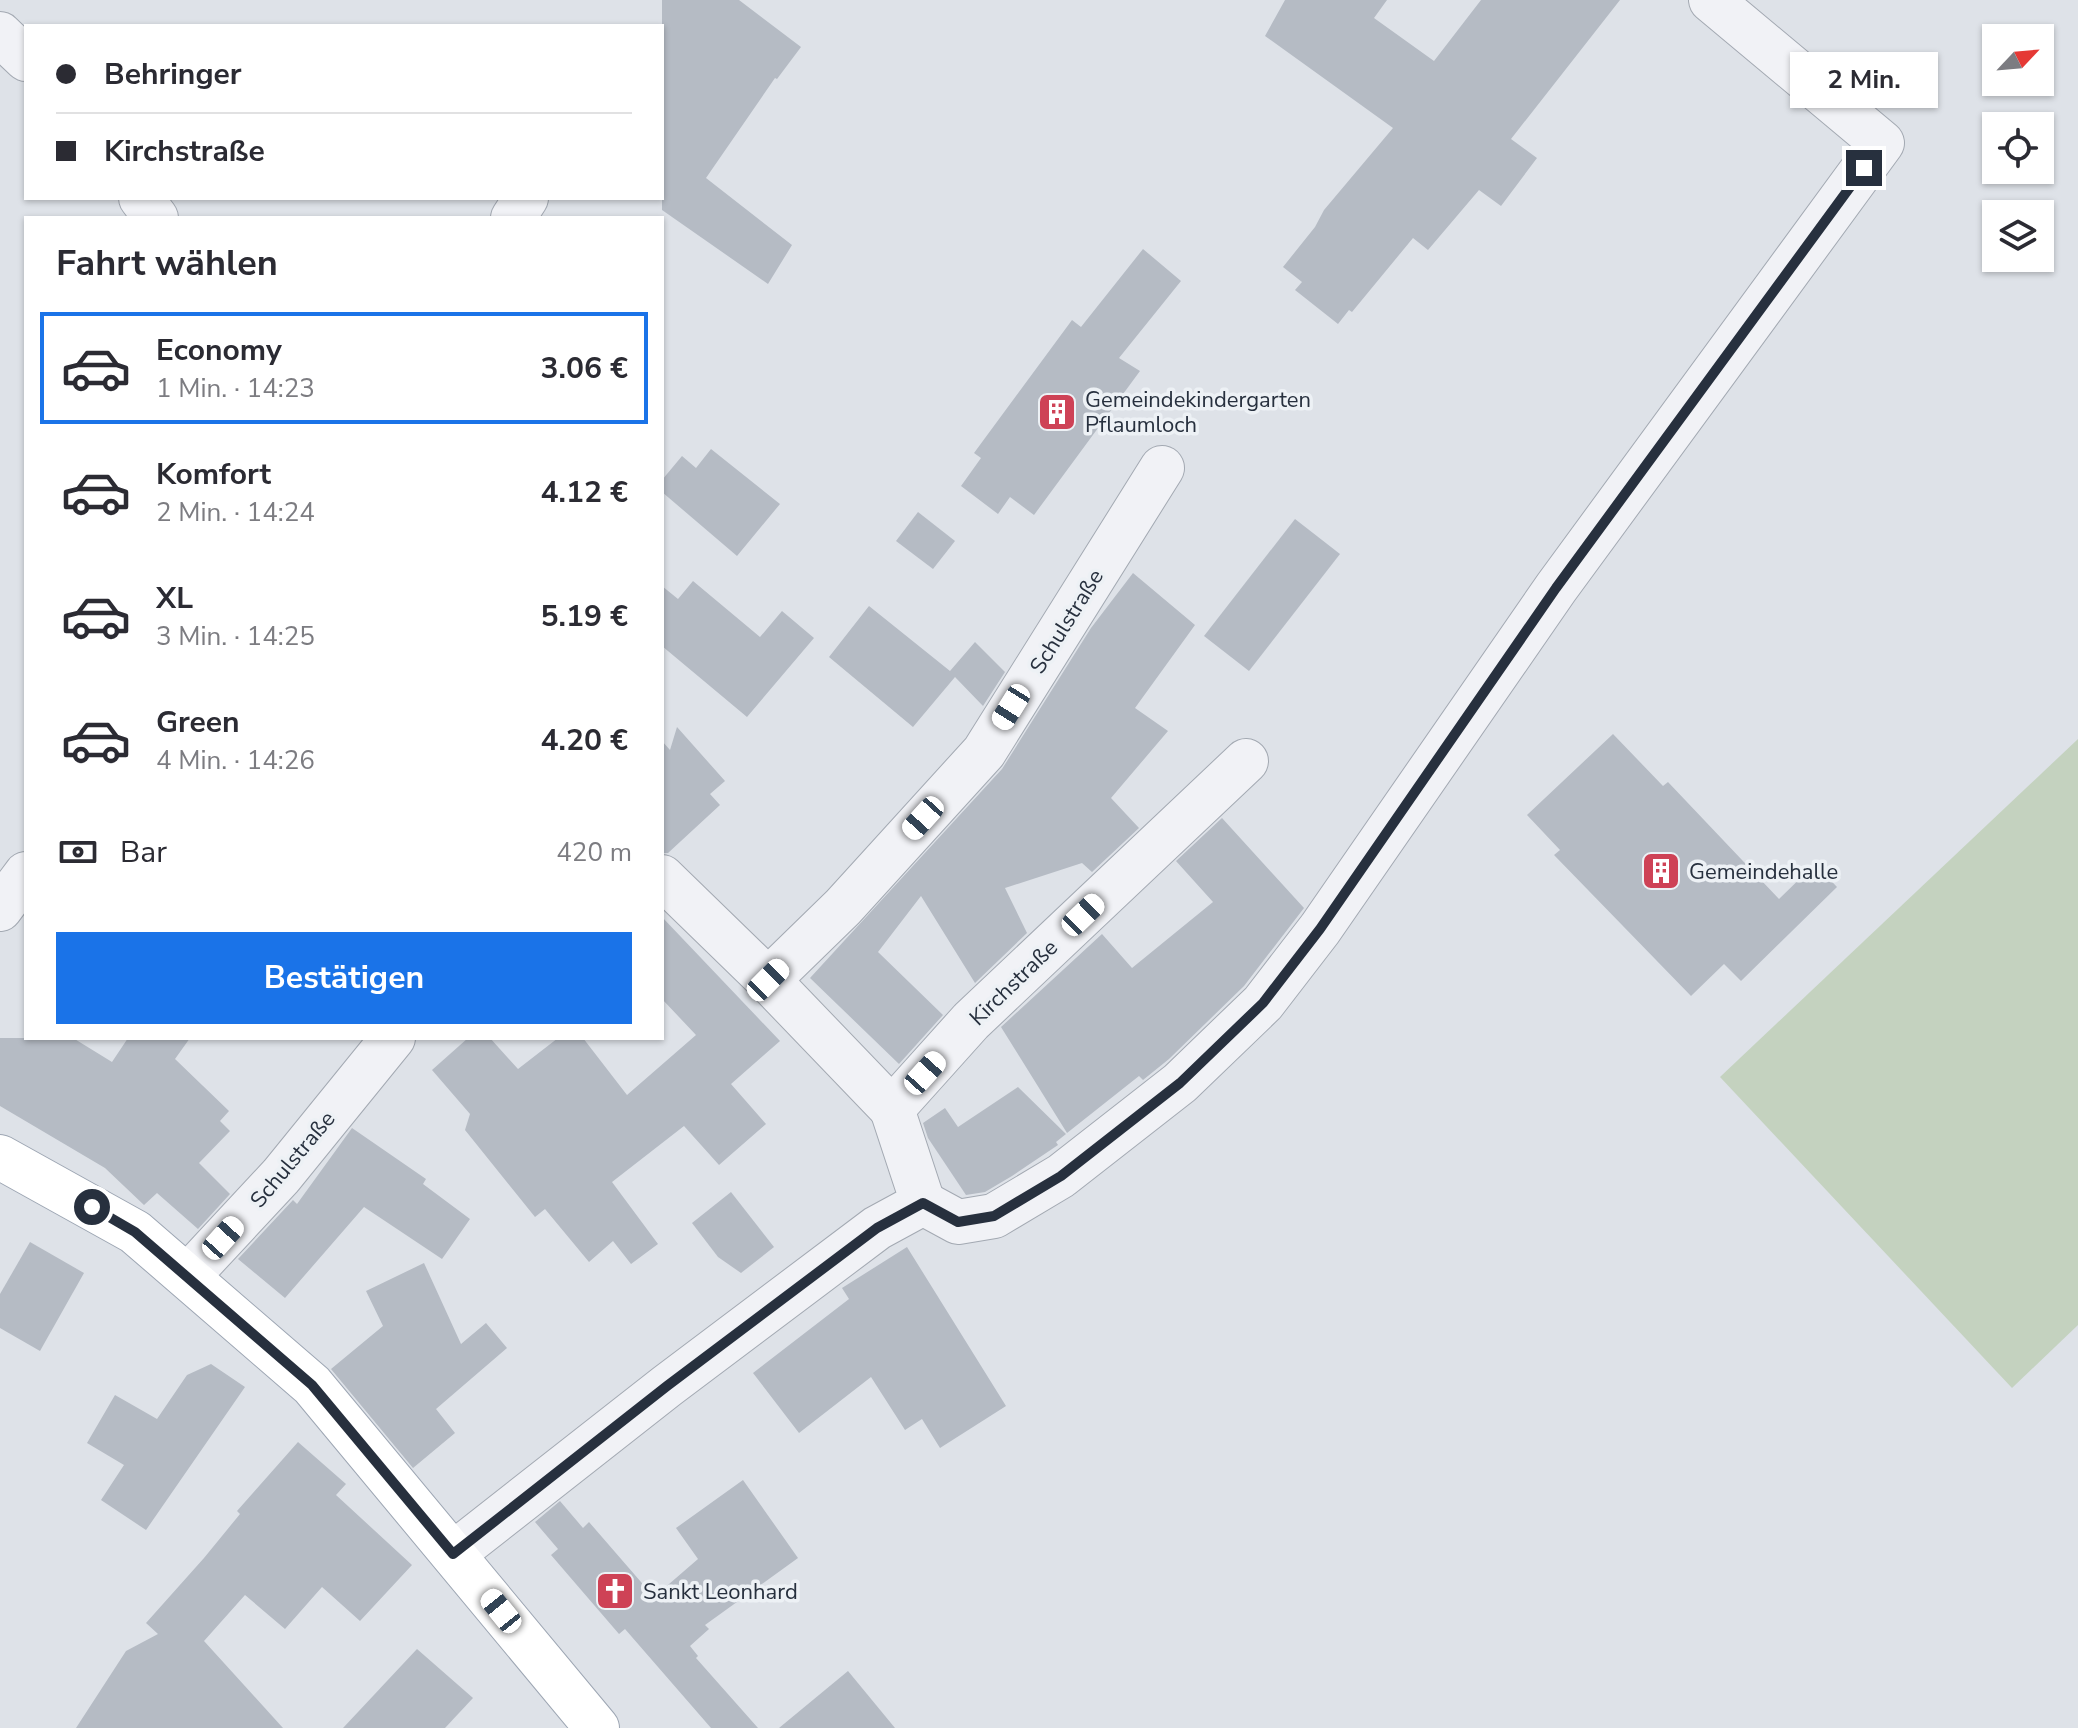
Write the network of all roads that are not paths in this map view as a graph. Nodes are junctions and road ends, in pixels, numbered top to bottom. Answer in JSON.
{"nodes":[{"id":1,"x":1711,"y":0,"type":"edge"},
{"id":2,"x":0,"y":34,"type":"edge"},
{"id":3,"x":24,"y":57,"type":"edge"},
{"id":4,"x":1162,"y":468,"type":"dead end"},
{"id":5,"x":1246,"y":761,"type":"dead end"},
{"id":6,"x":24,"y":877,"type":"edge"},
{"id":7,"x":665,"y":883,"type":"edge"},
{"id":8,"x":0,"y":909,"type":"edge"},
{"id":9,"x":768,"y":980,"type":"junction"},
{"id":10,"x":391,"y":1040,"type":"edge"},
{"id":11,"x":892,"y":1109,"type":"junction"},
{"id":12,"x":0,"y":1157,"type":"edge"},
{"id":13,"x":923,"y":1203,"type":"junction"},
{"id":14,"x":188,"y":1276,"type":"junction"},
{"id":15,"x":453,"y":1554,"type":"junction"},
{"id":16,"x":597,"y":1728,"type":"edge"}],
"edges":[{"from":1,"to":13,"type":"street"},
{"from":2,"to":3,"type":"street"},
{"from":4,"to":9,"type":"street","name":"Schulstraße"},
{"from":5,"to":11,"type":"street","name":"Kirchstraße"},
{"from":6,"to":8,"type":"street"},
{"from":7,"to":9,"type":"street"},
{"from":9,"to":11,"type":"street"},
{"from":10,"to":14,"type":"street","name":"Schulstraße"},
{"from":11,"to":13,"type":"street"},
{"from":12,"to":14,"type":"main road"},
{"from":13,"to":15,"type":"street"},
{"from":14,"to":15,"type":"main road"},
{"from":15,"to":16,"type":"main road"}]}
